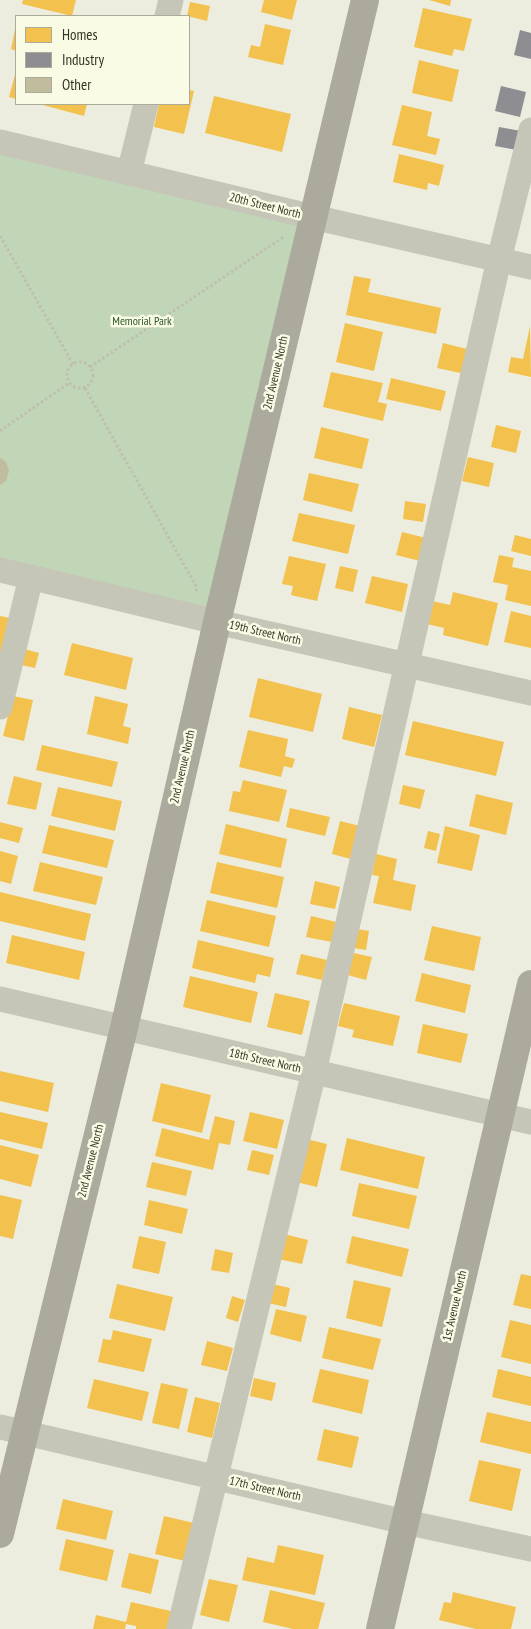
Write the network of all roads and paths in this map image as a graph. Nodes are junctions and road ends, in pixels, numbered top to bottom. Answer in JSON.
{"nodes":[{"id":1,"x":171,"y":0,"type":"edge"},
{"id":2,"x":365,"y":0,"type":"edge"},
{"id":3,"x":167,"y":15,"type":"edge"},
{"id":4,"x":146,"y":105,"type":"edge"},
{"id":5,"x":531,"y":130,"type":"edge"},
{"id":6,"x":0,"y":142,"type":"edge"},
{"id":7,"x":129,"y":173,"type":"junction"},
{"id":8,"x":313,"y":217,"type":"junction"},
{"id":9,"x":0,"y":236,"type":"edge"},
{"id":10,"x":499,"y":260,"type":"junction"},
{"id":11,"x":531,"y":267,"type":"edge"},
{"id":12,"x":73,"y":364,"type":"junction"},
{"id":13,"x":90,"y":367,"type":"junction"},
{"id":14,"x":70,"y":383,"type":"junction"},
{"id":15,"x":85,"y":388,"type":"junction"},
{"id":16,"x":0,"y":431,"type":"edge"},
{"id":17,"x":0,"y":570,"type":"edge"},
{"id":18,"x":31,"y":577,"type":"junction"},
{"id":19,"x":194,"y":601,"type":"dead end"},
{"id":20,"x":217,"y":622,"type":"junction"},
{"id":21,"x":407,"y":665,"type":"junction"},
{"id":22,"x":531,"y":693,"type":"edge"},
{"id":23,"x":0,"y":707,"type":"edge"},
{"id":24,"x":531,"y":984,"type":"edge"},
{"id":25,"x":0,"y":999,"type":"edge"},
{"id":26,"x":124,"y":1028,"type":"junction"},
{"id":27,"x":314,"y":1072,"type":"junction"},
{"id":28,"x":500,"y":1115,"type":"junction"},
{"id":29,"x":531,"y":1122,"type":"edge"},
{"id":30,"x":12,"y":1430,"type":"edge"},
{"id":31,"x":215,"y":1478,"type":"junction"},
{"id":32,"x":405,"y":1522,"type":"junction"},
{"id":33,"x":0,"y":1534,"type":"edge"},
{"id":34,"x":531,"y":1549,"type":"edge"},
{"id":35,"x":179,"y":1629,"type":"edge"},
{"id":36,"x":380,"y":1629,"type":"edge"}],
"edges":[{"from":1,"to":3,"type":"street"},
{"from":2,"to":8,"type":"main road","name":"2nd Avenue North"},
{"from":4,"to":7,"type":"street"},
{"from":5,"to":10,"type":"street"},
{"from":6,"to":7,"type":"street","name":"20th Street North"},
{"from":7,"to":8,"type":"street","name":"20th Street North"},
{"from":8,"to":10,"type":"street","name":"20th Street North"},
{"from":8,"to":13,"type":"path"},
{"from":8,"to":20,"type":"main road","name":"2nd Avenue North"},
{"from":9,"to":12,"type":"path"},
{"from":10,"to":11,"type":"street","name":"20th Street North"},
{"from":10,"to":21,"type":"street"},
{"from":12,"to":13,"type":"path"},
{"from":12,"to":14,"type":"path"},
{"from":13,"to":15,"type":"path"},
{"from":14,"to":15,"type":"path"},
{"from":14,"to":16,"type":"path"},
{"from":15,"to":19,"type":"path"},
{"from":17,"to":18,"type":"street","name":"19th Street North"},
{"from":18,"to":20,"type":"street","name":"19th Street North"},
{"from":18,"to":23,"type":"street"},
{"from":20,"to":21,"type":"street","name":"19th Street North"},
{"from":20,"to":26,"type":"main road","name":"2nd Avenue North"},
{"from":21,"to":22,"type":"street","name":"19th Street North"},
{"from":21,"to":27,"type":"street"},
{"from":24,"to":28,"type":"main road","name":"1st Avenue North"},
{"from":25,"to":26,"type":"street","name":"18th Street North"},
{"from":26,"to":27,"type":"street","name":"18th Street North"},
{"from":26,"to":30,"type":"main road","name":"2nd Avenue North"},
{"from":27,"to":28,"type":"street","name":"18th Street North"},
{"from":27,"to":31,"type":"street"},
{"from":28,"to":29,"type":"street","name":"18th Street North"},
{"from":28,"to":32,"type":"main road","name":"1st Avenue North"},
{"from":30,"to":31,"type":"street","name":"17th Street North"},
{"from":30,"to":33,"type":"main road","name":"2nd Avenue North"},
{"from":31,"to":32,"type":"street","name":"17th Street North"},
{"from":31,"to":35,"type":"street"},
{"from":32,"to":34,"type":"street","name":"17th Street North"},
{"from":32,"to":36,"type":"main road","name":"1st Avenue North"}]}
